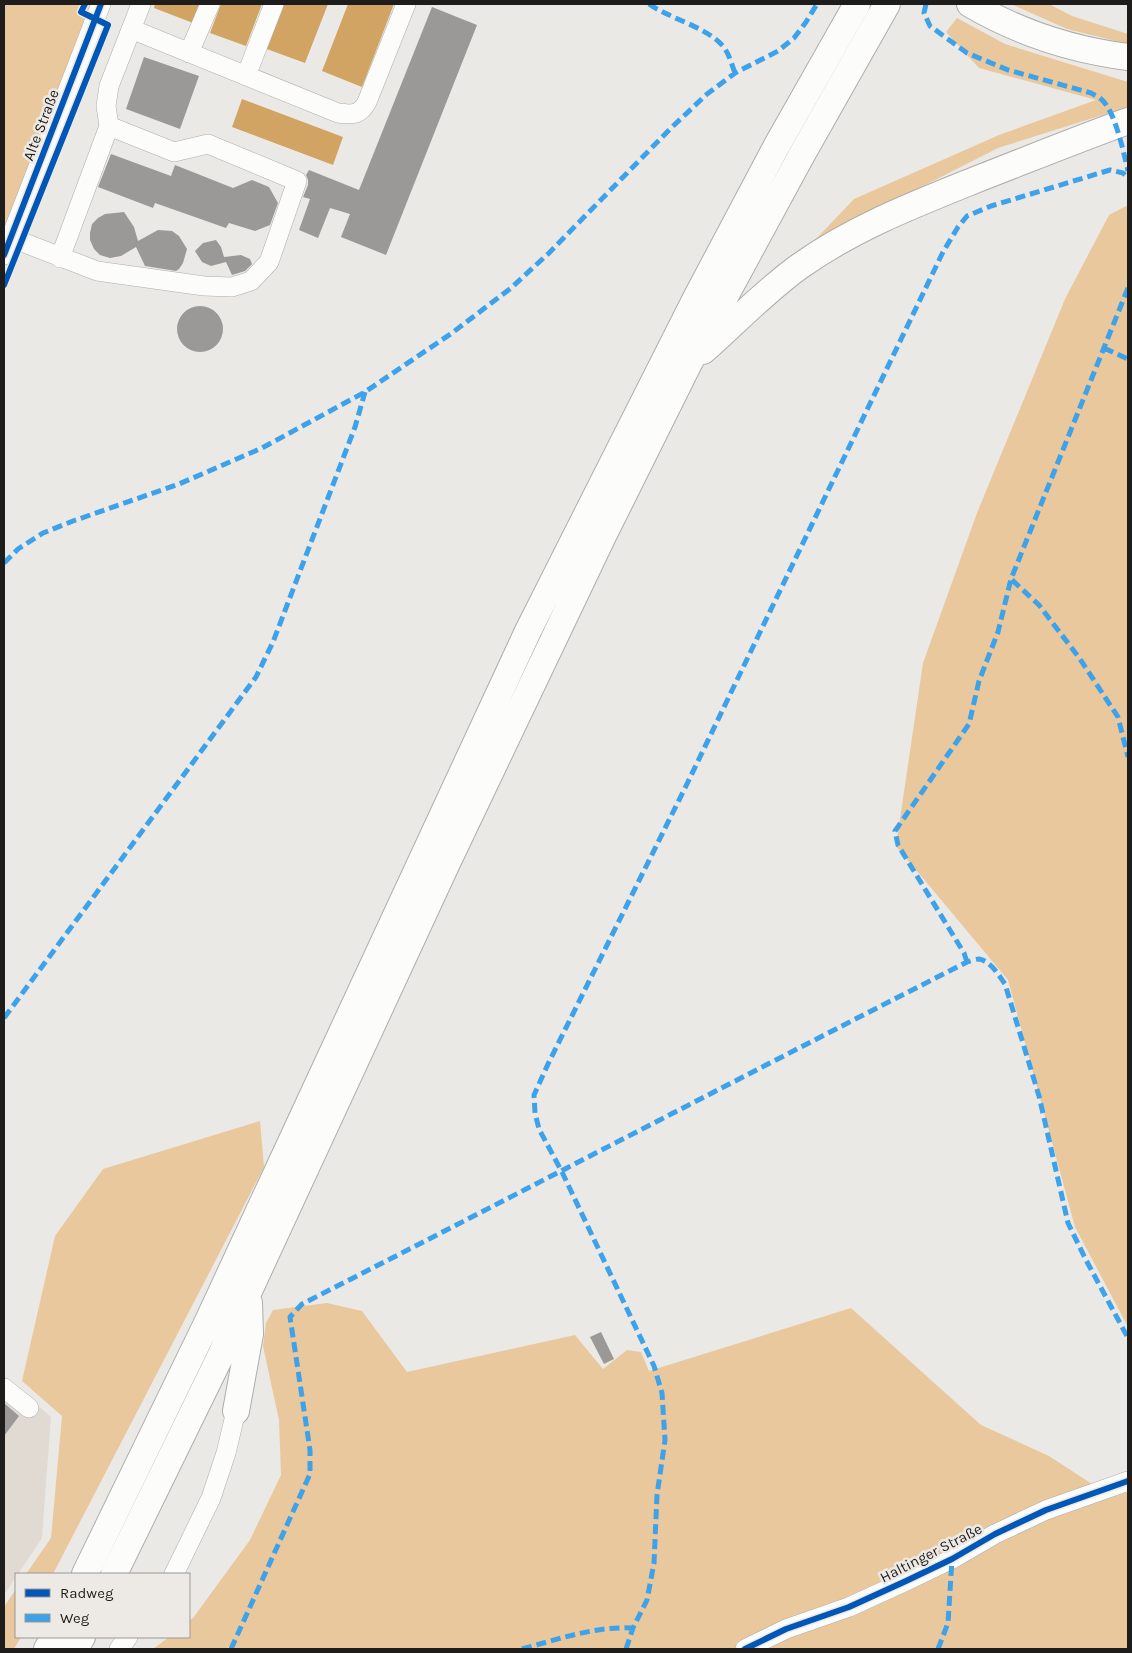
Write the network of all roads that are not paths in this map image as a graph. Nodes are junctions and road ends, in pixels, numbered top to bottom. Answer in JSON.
{"nodes":[{"id":1,"x":101,"y":4,"type":"edge"},
{"id":2,"x":141,"y":4,"type":"edge"},
{"id":3,"x":210,"y":4,"type":"edge"},
{"id":4,"x":274,"y":4,"type":"edge"},
{"id":5,"x":406,"y":4,"type":"edge"},
{"id":6,"x":857,"y":4,"type":"edge"},
{"id":7,"x":887,"y":4,"type":"edge"},
{"id":8,"x":970,"y":4,"type":"edge"},
{"id":9,"x":131,"y":30,"type":"junction"},
{"id":10,"x":189,"y":53,"type":"junction"},
{"id":11,"x":1128,"y":57,"type":"edge"},
{"id":12,"x":246,"y":76,"type":"junction"},
{"id":13,"x":1128,"y":122,"type":"edge"},
{"id":14,"x":109,"y":126,"type":"junction"},
{"id":15,"x":6,"y":243,"type":"edge"},
{"id":16,"x":60,"y":258,"type":"junction"},
{"id":17,"x":689,"y":362,"type":"junction"},
{"id":18,"x":248,"y":1293,"type":"junction"},
{"id":19,"x":4,"y":1388,"type":"edge"},
{"id":20,"x":29,"y":1408,"type":"dead end"},
{"id":21,"x":236,"y":1411,"type":"joint"},
{"id":22,"x":1128,"y":1482,"type":"edge"},
{"id":23,"x":85,"y":1573,"type":"edge"},
{"id":24,"x":114,"y":1573,"type":"edge"},
{"id":25,"x":174,"y":1573,"type":"edge"},
{"id":26,"x":53,"y":1638,"type":"edge"},
{"id":27,"x":127,"y":1638,"type":"edge"},
{"id":28,"x":47,"y":1649,"type":"edge"},
{"id":29,"x":119,"y":1649,"type":"edge"},
{"id":30,"x":745,"y":1649,"type":"edge"}],
"edges":[{"from":1,"to":15,"type":"street","name":"Alte Straße"},
{"from":2,"to":9,"type":"street"},
{"from":3,"to":10,"type":"street"},
{"from":4,"to":12,"type":"street"},
{"from":5,"to":12,"type":"street"},
{"from":6,"to":23,"type":"highway"},
{"from":7,"to":17,"type":"highway"},
{"from":8,"to":11,"type":"highway"},
{"from":9,"to":10,"type":"street"},
{"from":9,"to":14,"type":"street"},
{"from":10,"to":12,"type":"street"},
{"from":13,"to":17,"type":"highway"},
{"from":14,"to":16,"type":"street"},
{"from":14,"to":16,"type":"street"},
{"from":15,"to":16,"type":"street"},
{"from":17,"to":18,"type":"highway"},
{"from":18,"to":21,"type":"highway"},
{"from":18,"to":24,"type":"highway"},
{"from":19,"to":20,"type":"street"},
{"from":21,"to":25,"type":"street"},
{"from":22,"to":30,"type":"street","name":"Haltinger Straße"},
{"from":26,"to":28,"type":"highway"},
{"from":27,"to":29,"type":"street"}]}
